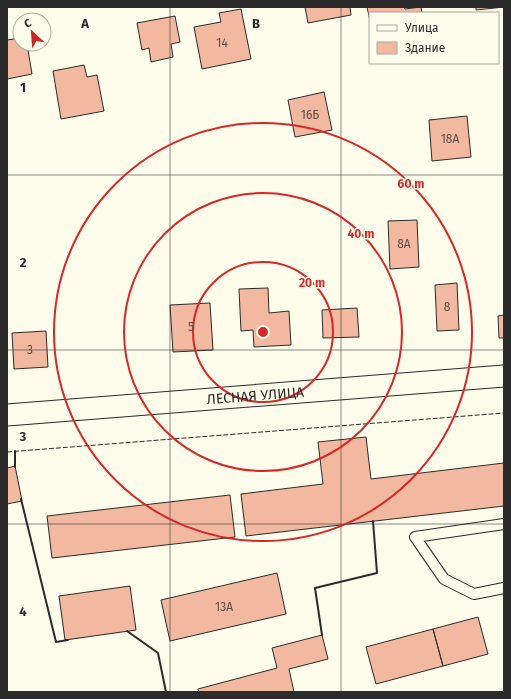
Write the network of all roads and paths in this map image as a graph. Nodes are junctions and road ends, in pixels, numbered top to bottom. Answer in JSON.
{"nodes":[{"id":1,"x":504,"y":376,"type":"edge"},
{"id":2,"x":7,"y":415,"type":"edge"},
{"id":3,"x":504,"y":524,"type":"edge"},
{"id":4,"x":504,"y":588,"type":"edge"}],
"edges":[{"from":1,"to":2,"type":"street","name":"ЛЕСНАЯ УЛИЦА"},
{"from":3,"to":4,"type":"lane"}]}
